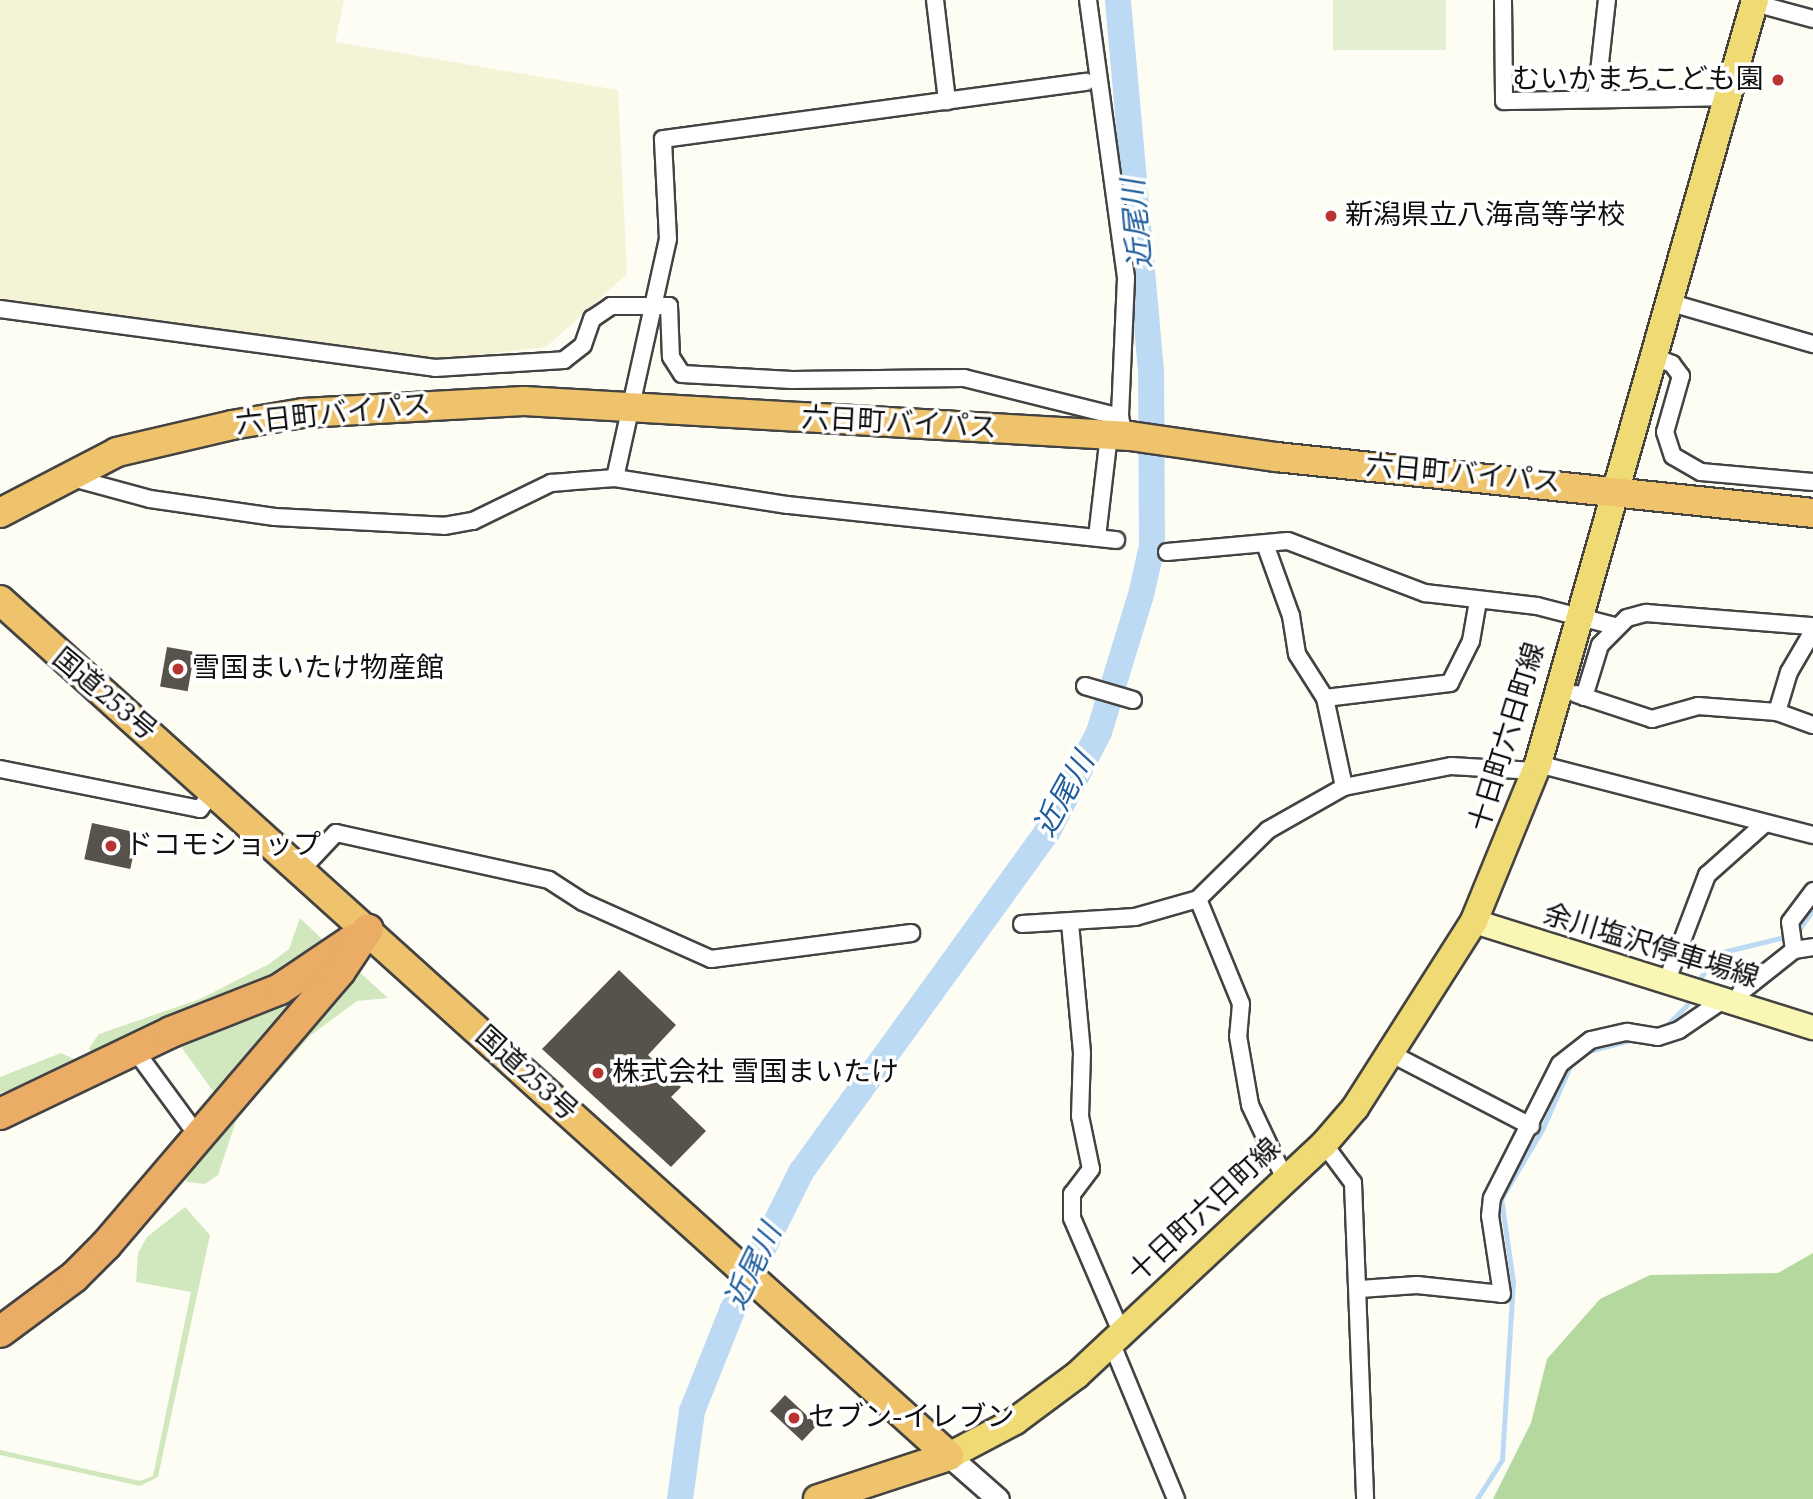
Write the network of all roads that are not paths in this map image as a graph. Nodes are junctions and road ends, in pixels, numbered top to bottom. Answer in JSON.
{"nodes":[{"id":1,"x":935,"y":0,"type":"edge"},
{"id":2,"x":1088,"y":0,"type":"edge"},
{"id":3,"x":1503,"y":0,"type":"edge"},
{"id":4,"x":1607,"y":0,"type":"edge"},
{"id":5,"x":1755,"y":1,"type":"edge"},
{"id":6,"x":1813,"y":19,"type":"edge"},
{"id":7,"x":1086,"y":82,"type":"dead end"},
{"id":8,"x":1728,"y":97,"type":"junction"},
{"id":9,"x":1596,"y":99,"type":"junction"},
{"id":10,"x":947,"y":101,"type":"junction"},
{"id":11,"x":1668,"y":302,"type":"junction"},
{"id":12,"x":649,"y":307,"type":"junction"},
{"id":13,"x":0,"y":309,"type":"edge"},
{"id":14,"x":1813,"y":344,"type":"edge"},
{"id":15,"x":1653,"y":356,"type":"junction"},
{"id":16,"x":630,"y":410,"type":"junction"},
{"id":17,"x":1121,"y":431,"type":"junction"},
{"id":18,"x":64,"y":475,"type":"junction"},
{"id":19,"x":615,"y":478,"type":"junction"},
{"id":20,"x":1813,"y":482,"type":"edge"},
{"id":21,"x":1616,"y":489,"type":"junction"},
{"id":22,"x":0,"y":513,"type":"edge"},
{"id":23,"x":1813,"y":513,"type":"edge"},
{"id":24,"x":1097,"y":537,"type":"junction"},
{"id":25,"x":1116,"y":540,"type":"dead end"},
{"id":26,"x":1265,"y":544,"type":"junction"},
{"id":27,"x":1167,"y":552,"type":"dead end"},
{"id":28,"x":0,"y":600,"type":"edge"},
{"id":29,"x":1478,"y":601,"type":"junction"},
{"id":30,"x":1578,"y":616,"type":"junction"},
{"id":31,"x":1615,"y":626,"type":"junction"},
{"id":32,"x":1813,"y":629,"type":"edge"},
{"id":33,"x":1085,"y":686,"type":"dead end"},
{"id":34,"x":1557,"y":688,"type":"junction"},
{"id":35,"x":1584,"y":697,"type":"junction"},
{"id":36,"x":1325,"y":698,"type":"junction"},
{"id":37,"x":1133,"y":700,"type":"dead end"},
{"id":38,"x":1777,"y":712,"type":"junction"},
{"id":39,"x":1813,"y":725,"type":"edge"},
{"id":40,"x":1536,"y":768,"type":"junction"},
{"id":41,"x":0,"y":769,"type":"edge"},
{"id":42,"x":1344,"y":787,"type":"junction"},
{"id":43,"x":213,"y":791,"type":"junction"},
{"id":44,"x":1813,"y":819,"type":"edge"},
{"id":45,"x":1762,"y":826,"type":"junction"},
{"id":46,"x":1805,"y":833,"type":"edge"},
{"id":47,"x":303,"y":868,"type":"junction"},
{"id":48,"x":1813,"y":891,"type":"edge"},
{"id":49,"x":1198,"y":899,"type":"junction"},
{"id":50,"x":1474,"y":921,"type":"junction"},
{"id":51,"x":1070,"y":923,"type":"junction"},
{"id":52,"x":1022,"y":924,"type":"dead end"},
{"id":53,"x":368,"y":929,"type":"junction"},
{"id":54,"x":911,"y":933,"type":"dead end"},
{"id":55,"x":1813,"y":947,"type":"edge"},
{"id":56,"x":1794,"y":950,"type":"junction"},
{"id":57,"x":1666,"y":983,"type":"junction"},
{"id":58,"x":1730,"y":1002,"type":"junction"},
{"id":59,"x":1813,"y":1027,"type":"edge"},
{"id":60,"x":134,"y":1049,"type":"junction"},
{"id":61,"x":1388,"y":1052,"type":"junction"},
{"id":62,"x":0,"y":1114,"type":"edge"},
{"id":63,"x":1531,"y":1126,"type":"junction"},
{"id":64,"x":200,"y":1139,"type":"junction"},
{"id":65,"x":1324,"y":1144,"type":"junction"},
{"id":66,"x":1285,"y":1179,"type":"junction"},
{"id":67,"x":1360,"y":1289,"type":"junction"},
{"id":68,"x":0,"y":1332,"type":"edge"},
{"id":69,"x":1116,"y":1337,"type":"junction"},
{"id":70,"x":949,"y":1456,"type":"junction"},
{"id":71,"x":818,"y":1499,"type":"edge"},
{"id":72,"x":998,"y":1499,"type":"edge"},
{"id":73,"x":1176,"y":1499,"type":"edge"},
{"id":74,"x":1365,"y":1499,"type":"edge"}],
"edges":[{"from":1,"to":10,"type":"street"},
{"from":2,"to":17,"type":"street"},
{"from":3,"to":9,"type":"street"},
{"from":4,"to":9,"type":"street"},
{"from":5,"to":6,"type":"street"},
{"from":5,"to":8,"type":"main road","name":"十日町六日町線"},
{"from":7,"to":10,"type":"street"},
{"from":8,"to":9,"type":"street"},
{"from":8,"to":11,"type":"main road","name":"十日町六日町線"},
{"from":10,"to":12,"type":"street"},
{"from":11,"to":14,"type":"street"},
{"from":11,"to":15,"type":"main road","name":"十日町六日町線"},
{"from":12,"to":13,"type":"street"},
{"from":12,"to":16,"type":"street"},
{"from":12,"to":17,"type":"street"},
{"from":15,"to":20,"type":"street"},
{"from":15,"to":21,"type":"main road","name":"十日町六日町線"},
{"from":16,"to":17,"type":"highway","name":"六日町バイパス"},
{"from":16,"to":18,"type":"highway","name":"六日町バイパス"},
{"from":16,"to":19,"type":"street"},
{"from":17,"to":21,"type":"highway","name":"六日町バイパス"},
{"from":17,"to":24,"type":"street"},
{"from":18,"to":19,"type":"street"},
{"from":18,"to":22,"type":"highway","name":"六日町バイパス"},
{"from":19,"to":24,"type":"street"},
{"from":21,"to":23,"type":"highway","name":"六日町バイパス"},
{"from":21,"to":30,"type":"main road","name":"十日町六日町線"},
{"from":24,"to":25,"type":"street"},
{"from":26,"to":27,"type":"street"},
{"from":26,"to":29,"type":"street"},
{"from":26,"to":36,"type":"street"},
{"from":28,"to":43,"type":"highway","name":"国道253号"},
{"from":29,"to":30,"type":"street"},
{"from":29,"to":36,"type":"street"},
{"from":30,"to":31,"type":"street"},
{"from":30,"to":34,"type":"main road","name":"十日町六日町線"},
{"from":31,"to":32,"type":"street"},
{"from":31,"to":35,"type":"street"},
{"from":32,"to":38,"type":"street"},
{"from":33,"to":37,"type":"street"},
{"from":34,"to":35,"type":"street"},
{"from":34,"to":40,"type":"main road","name":"十日町六日町線"},
{"from":35,"to":38,"type":"street"},
{"from":36,"to":42,"type":"street"},
{"from":38,"to":39,"type":"street"},
{"from":40,"to":42,"type":"street"},
{"from":40,"to":45,"type":"street"},
{"from":40,"to":50,"type":"main road","name":"十日町六日町線"},
{"from":41,"to":43,"type":"street"},
{"from":42,"to":49,"type":"street"},
{"from":43,"to":47,"type":"highway","name":"国道253号"},
{"from":44,"to":46,"type":"street"},
{"from":45,"to":46,"type":"street"},
{"from":45,"to":57,"type":"street"},
{"from":47,"to":53,"type":"highway","name":"国道253号"},
{"from":47,"to":54,"type":"street"},
{"from":48,"to":56,"type":"street"},
{"from":49,"to":51,"type":"street"},
{"from":49,"to":66,"type":"street"},
{"from":50,"to":57,"type":"main road","name":"余川塩沢停車場線"},
{"from":50,"to":61,"type":"main road","name":"十日町六日町線"},
{"from":51,"to":52,"type":"street"},
{"from":51,"to":69,"type":"street"},
{"from":53,"to":60,"type":"highway"},
{"from":53,"to":64,"type":"highway"},
{"from":53,"to":70,"type":"highway","name":"国道253号"},
{"from":55,"to":56,"type":"street"},
{"from":56,"to":58,"type":"street"},
{"from":57,"to":58,"type":"main road","name":"余川塩沢停車場線"},
{"from":58,"to":59,"type":"main road","name":"余川塩沢停車場線"},
{"from":58,"to":63,"type":"street"},
{"from":60,"to":62,"type":"highway"},
{"from":60,"to":64,"type":"street"},
{"from":61,"to":63,"type":"street"},
{"from":61,"to":65,"type":"main road","name":"十日町六日町線"},
{"from":63,"to":67,"type":"street"},
{"from":64,"to":68,"type":"highway"},
{"from":65,"to":66,"type":"main road","name":"十日町六日町線"},
{"from":65,"to":67,"type":"street"},
{"from":66,"to":69,"type":"main road","name":"十日町六日町線"},
{"from":67,"to":74,"type":"street"},
{"from":69,"to":70,"type":"main road","name":"十日町六日町線"},
{"from":69,"to":73,"type":"street"},
{"from":70,"to":71,"type":"highway"},
{"from":70,"to":72,"type":"street"}]}
